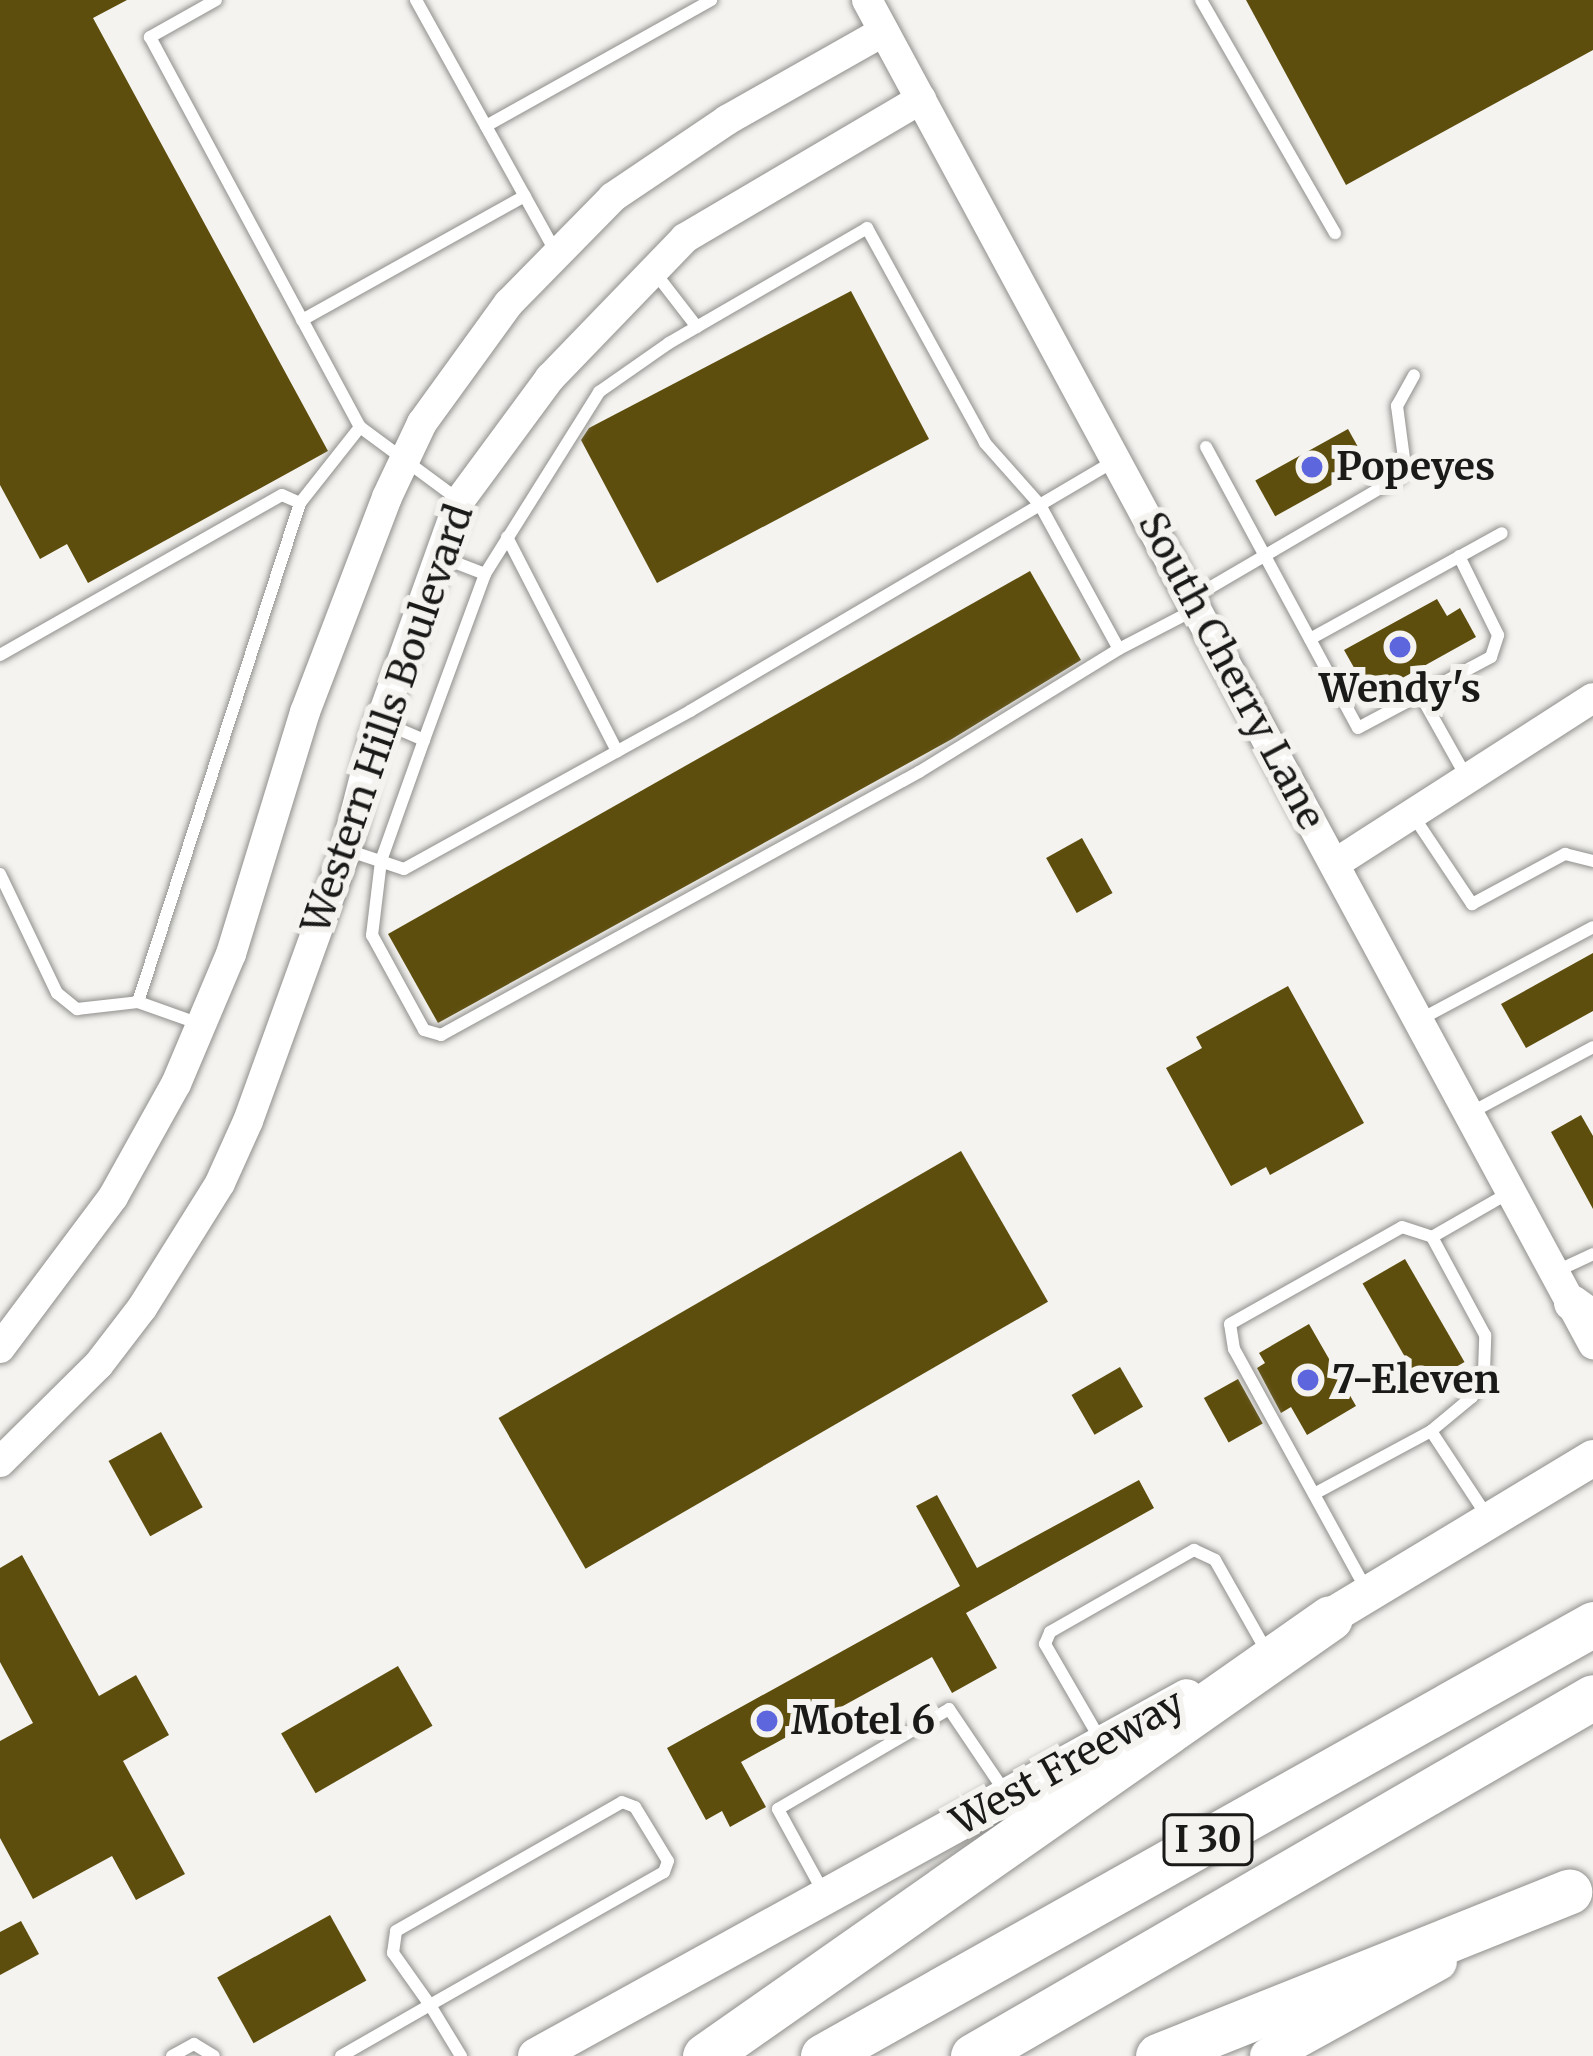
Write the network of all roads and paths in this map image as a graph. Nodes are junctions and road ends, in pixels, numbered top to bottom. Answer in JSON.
{"nodes":[{"id":1,"x":216,"y":0,"type":"edge"},
{"id":2,"x":416,"y":0,"type":"edge"},
{"id":3,"x":711,"y":0,"type":"edge"},
{"id":4,"x":867,"y":0,"type":"edge"},
{"id":5,"x":1202,"y":0,"type":"edge"},
{"id":6,"x":884,"y":31,"type":"junction"},
{"id":7,"x":921,"y":99,"type":"junction"},
{"id":8,"x":486,"y":126,"type":"junction"},
{"id":9,"x":525,"y":196,"type":"junction"},
{"id":10,"x":1335,"y":233,"type":"dead end"},
{"id":11,"x":556,"y":251,"type":"junction"},
{"id":12,"x":652,"y":268,"type":"junction"},
{"id":13,"x":302,"y":320,"type":"junction"},
{"id":14,"x":697,"y":327,"type":"junction"},
{"id":15,"x":1414,"y":375,"type":"dead end"},
{"id":16,"x":360,"y":427,"type":"junction"},
{"id":17,"x":1206,"y":447,"type":"dead end"},
{"id":18,"x":1117,"y":460,"type":"junction"},
{"id":19,"x":403,"y":461,"type":"junction"},
{"id":20,"x":460,"y":500,"type":"junction"},
{"id":21,"x":300,"y":503,"type":"junction"},
{"id":22,"x":1040,"y":505,"type":"junction"},
{"id":23,"x":1502,"y":533,"type":"dead end"},
{"id":24,"x":507,"y":537,"type":"junction"},
{"id":25,"x":1264,"y":554,"type":"junction"},
{"id":26,"x":439,"y":556,"type":"junction"},
{"id":27,"x":1459,"y":556,"type":"junction"},
{"id":28,"x":485,"y":574,"type":"junction"},
{"id":29,"x":1194,"y":603,"type":"junction"},
{"id":30,"x":1310,"y":639,"type":"junction"},
{"id":31,"x":1119,"y":649,"type":"junction"},
{"id":32,"x":0,"y":655,"type":"edge"},
{"id":33,"x":1421,"y":696,"type":"junction"},
{"id":34,"x":1593,"y":698,"type":"edge"},
{"id":35,"x":381,"y":722,"type":"junction"},
{"id":36,"x":424,"y":740,"type":"junction"},
{"id":37,"x":617,"y":751,"type":"junction"},
{"id":38,"x":1468,"y":778,"type":"junction"},
{"id":39,"x":1412,"y":814,"type":"junction"},
{"id":40,"x":346,"y":850,"type":"junction"},
{"id":41,"x":381,"y":861,"type":"junction"},
{"id":42,"x":1593,"y":861,"type":"edge"},
{"id":43,"x":1336,"y":863,"type":"junction"},
{"id":44,"x":0,"y":874,"type":"edge"},
{"id":45,"x":1593,"y":927,"type":"edge"},
{"id":46,"x":138,"y":1002,"type":"junction"},
{"id":47,"x":1420,"y":1019,"type":"junction"},
{"id":48,"x":201,"y":1025,"type":"junction"},
{"id":49,"x":1593,"y":1047,"type":"edge"},
{"id":50,"x":1471,"y":1113,"type":"junction"},
{"id":51,"x":1513,"y":1191,"type":"junction"},
{"id":52,"x":1432,"y":1237,"type":"junction"},
{"id":53,"x":1593,"y":1254,"type":"edge"},
{"id":54,"x":1574,"y":1298,"type":"edge"},
{"id":55,"x":1593,"y":1344,"type":"edge"},
{"id":56,"x":0,"y":1348,"type":"edge"},
{"id":57,"x":1431,"y":1431,"type":"junction"},
{"id":58,"x":1593,"y":1458,"type":"edge"},
{"id":59,"x":0,"y":1462,"type":"edge"},
{"id":60,"x":1313,"y":1494,"type":"junction"},
{"id":61,"x":1490,"y":1521,"type":"junction"},
{"id":62,"x":1369,"y":1594,"type":"junction"},
{"id":63,"x":1330,"y":1618,"type":"joint"},
{"id":64,"x":1593,"y":1624,"type":"edge"},
{"id":65,"x":1269,"y":1656,"type":"junction"},
{"id":66,"x":1593,"y":1697,"type":"edge"},
{"id":67,"x":1110,"y":1754,"type":"junction"},
{"id":68,"x":1008,"y":1796,"type":"junction"},
{"id":69,"x":1581,"y":1885,"type":"edge"},
{"id":70,"x":825,"y":1896,"type":"junction"},
{"id":71,"x":430,"y":2006,"type":"junction"},
{"id":72,"x":1309,"y":2046,"type":"edge"},
{"id":73,"x":172,"y":2056,"type":"edge"},
{"id":74,"x":214,"y":2056,"type":"edge"},
{"id":75,"x":341,"y":2056,"type":"edge"},
{"id":76,"x":461,"y":2056,"type":"edge"},
{"id":77,"x":536,"y":2056,"type":"edge"},
{"id":78,"x":705,"y":2056,"type":"edge"},
{"id":79,"x":823,"y":2056,"type":"edge"},
{"id":80,"x":973,"y":2056,"type":"edge"},
{"id":81,"x":1158,"y":2056,"type":"edge"},
{"id":82,"x":1268,"y":2056,"type":"edge"}],
"edges":[{"from":1,"to":13,"type":"lane"},
{"from":2,"to":8,"type":"lane"},
{"from":3,"to":8,"type":"lane"},
{"from":4,"to":6,"type":"street","name":"South Cherry Lane"},
{"from":5,"to":10,"type":"lane"},
{"from":6,"to":7,"type":"street","name":"South Cherry Lane"},
{"from":6,"to":11,"type":"street","name":"Western Hills Boulevard"},
{"from":7,"to":12,"type":"street","name":"Western Hills Boulevard"},
{"from":7,"to":18,"type":"street","name":"South Cherry Lane"},
{"from":8,"to":9,"type":"lane"},
{"from":9,"to":11,"type":"lane"},
{"from":9,"to":13,"type":"lane"},
{"from":11,"to":19,"type":"street","name":"Western Hills Boulevard"},
{"from":12,"to":14,"type":"lane"},
{"from":12,"to":20,"type":"street","name":"Western Hills Boulevard"},
{"from":13,"to":16,"type":"lane"},
{"from":14,"to":22,"type":"lane"},
{"from":14,"to":24,"type":"lane"},
{"from":15,"to":25,"type":"lane"},
{"from":16,"to":19,"type":"lane"},
{"from":16,"to":21,"type":"lane"},
{"from":17,"to":25,"type":"lane"},
{"from":18,"to":22,"type":"lane"},
{"from":18,"to":29,"type":"street","name":"South Cherry Lane"},
{"from":19,"to":20,"type":"lane"},
{"from":19,"to":48,"type":"street","name":"Western Hills Boulevard"},
{"from":20,"to":26,"type":"street","name":"Western Hills Boulevard"},
{"from":21,"to":32,"type":"lane"},
{"from":21,"to":46,"type":"lane"},
{"from":22,"to":31,"type":"lane"},
{"from":22,"to":37,"type":"lane"},
{"from":23,"to":27,"type":"lane"},
{"from":24,"to":28,"type":"lane"},
{"from":24,"to":37,"type":"lane"},
{"from":25,"to":29,"type":"lane"},
{"from":25,"to":30,"type":"lane"},
{"from":26,"to":28,"type":"lane"},
{"from":26,"to":35,"type":"street","name":"Western Hills Boulevard"},
{"from":27,"to":30,"type":"lane"},
{"from":27,"to":33,"type":"lane"},
{"from":28,"to":36,"type":"lane"},
{"from":29,"to":31,"type":"lane"},
{"from":29,"to":43,"type":"street","name":"South Cherry Lane"},
{"from":30,"to":33,"type":"lane"},
{"from":31,"to":41,"type":"lane"},
{"from":33,"to":38,"type":"lane"},
{"from":34,"to":38,"type":"street"},
{"from":35,"to":36,"type":"lane"},
{"from":35,"to":40,"type":"street","name":"Western Hills Boulevard"},
{"from":36,"to":41,"type":"lane"},
{"from":37,"to":41,"type":"lane"},
{"from":38,"to":39,"type":"street"},
{"from":39,"to":42,"type":"lane"},
{"from":39,"to":43,"type":"street"},
{"from":40,"to":41,"type":"lane"},
{"from":40,"to":59,"type":"street","name":"Western Hills Boulevard"},
{"from":43,"to":47,"type":"street","name":"South Cherry Lane"},
{"from":44,"to":46,"type":"lane"},
{"from":45,"to":47,"type":"lane"},
{"from":46,"to":48,"type":"lane"},
{"from":47,"to":50,"type":"street","name":"South Cherry Lane"},
{"from":48,"to":56,"type":"street","name":"Western Hills Boulevard"},
{"from":49,"to":50,"type":"lane"},
{"from":50,"to":51,"type":"street","name":"South Cherry Lane"},
{"from":51,"to":52,"type":"lane"},
{"from":51,"to":54,"type":"street","name":"South Cherry Lane"},
{"from":52,"to":57,"type":"lane"},
{"from":52,"to":60,"type":"lane"},
{"from":53,"to":54,"type":"lane"},
{"from":54,"to":55,"type":"street","name":"South Cherry Lane"},
{"from":57,"to":60,"type":"lane"},
{"from":57,"to":61,"type":"lane"},
{"from":58,"to":61,"type":"main road"},
{"from":60,"to":62,"type":"lane"},
{"from":61,"to":62,"type":"main road"},
{"from":62,"to":63,"type":"main road"},
{"from":63,"to":65,"type":"highway"},
{"from":64,"to":79,"type":"highway","number":"I 30"},
{"from":65,"to":67,"type":"highway"},
{"from":65,"to":67,"type":"lane"},
{"from":66,"to":80,"type":"highway","number":"I 30"},
{"from":67,"to":68,"type":"main road","name":"West Freeway"},
{"from":67,"to":78,"type":"highway"},
{"from":68,"to":70,"type":"main road","name":"West Freeway"},
{"from":68,"to":70,"type":"lane"},
{"from":69,"to":72,"type":"main road"},
{"from":69,"to":81,"type":"highway"},
{"from":70,"to":77,"type":"main road","name":"West Freeway"},
{"from":71,"to":71,"type":"lane"},
{"from":71,"to":75,"type":"lane"},
{"from":71,"to":76,"type":"lane"},
{"from":72,"to":82,"type":"main road"},
{"from":73,"to":74,"type":"lane"}]}
